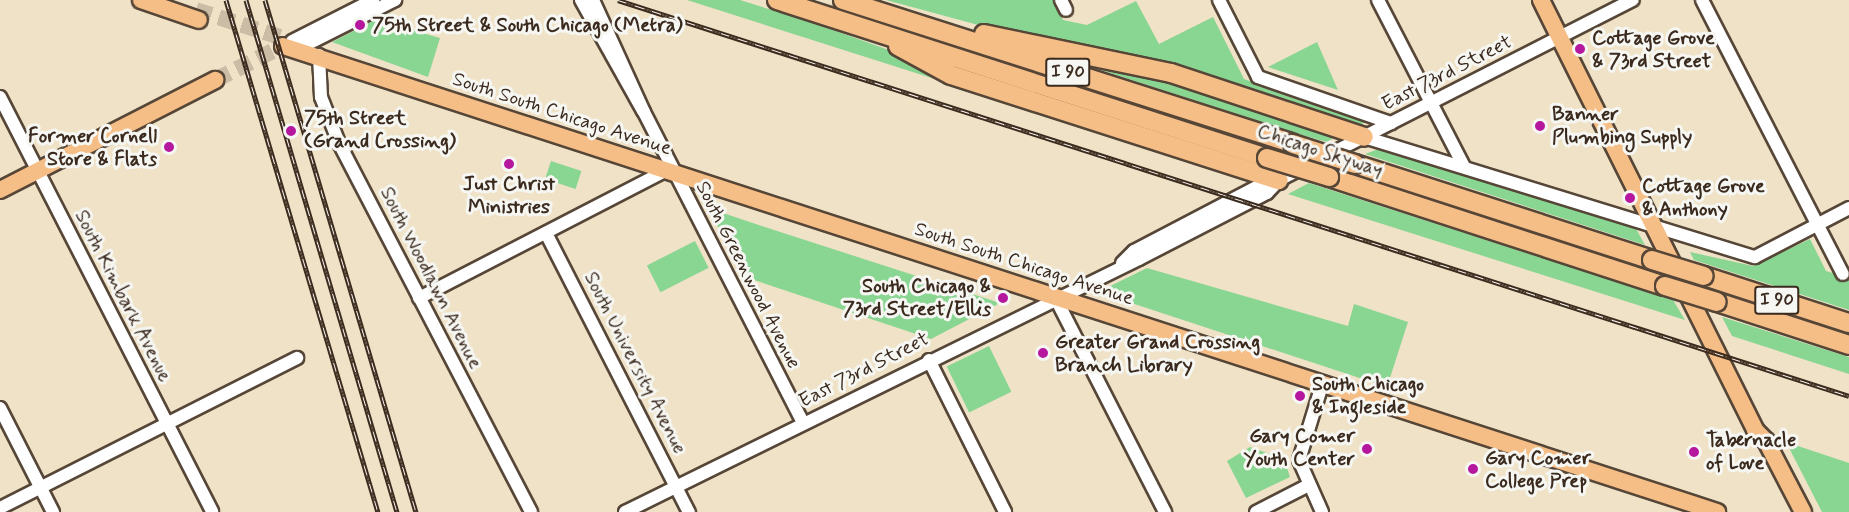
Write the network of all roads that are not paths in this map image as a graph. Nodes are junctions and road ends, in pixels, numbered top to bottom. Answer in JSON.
{"nodes":[{"id":1,"x":141,"y":0,"type":"edge"},
{"id":2,"x":373,"y":0,"type":"edge"},
{"id":3,"x":395,"y":0,"type":"edge"},
{"id":4,"x":581,"y":0,"type":"edge"},
{"id":5,"x":593,"y":0,"type":"edge"},
{"id":6,"x":777,"y":0,"type":"edge"},
{"id":7,"x":843,"y":0,"type":"edge"},
{"id":8,"x":1219,"y":0,"type":"edge"},
{"id":9,"x":1378,"y":0,"type":"edge"},
{"id":10,"x":1541,"y":0,"type":"edge"},
{"id":11,"x":1633,"y":0,"type":"edge"},
{"id":12,"x":1702,"y":0,"type":"edge"},
{"id":13,"x":197,"y":15,"type":"tunnel mouth"},
{"id":14,"x":945,"y":32,"type":"junction"},
{"id":15,"x":885,"y":35,"type":"junction"},
{"id":16,"x":1560,"y":38,"type":"junction"},
{"id":17,"x":294,"y":47,"type":"junction"},
{"id":18,"x":217,"y":84,"type":"tunnel mouth"},
{"id":19,"x":0,"y":97,"type":"edge"},
{"id":20,"x":1431,"y":104,"type":"junction"},
{"id":21,"x":644,"y":112,"type":"junction"},
{"id":22,"x":1391,"y":123,"type":"junction"},
{"id":23,"x":1364,"y":137,"type":"junction"},
{"id":24,"x":1463,"y":165,"type":"junction"},
{"id":25,"x":38,"y":171,"type":"junction"},
{"id":26,"x":670,"y":171,"type":"junction"},
{"id":27,"x":1279,"y":180,"type":"junction"},
{"id":28,"x":0,"y":190,"type":"edge"},
{"id":29,"x":1849,"y":208,"type":"edge"},
{"id":30,"x":1817,"y":225,"type":"junction"},
{"id":31,"x":1659,"y":230,"type":"junction"},
{"id":32,"x":546,"y":232,"type":"junction"},
{"id":33,"x":1842,"y":274,"type":"dead end"},
{"id":34,"x":1055,"y":297,"type":"junction"},
{"id":35,"x":419,"y":298,"type":"junction"},
{"id":36,"x":1849,"y":323,"type":"edge"},
{"id":37,"x":1849,"y":345,"type":"edge"},
{"id":38,"x":297,"y":358,"type":"dead end"},
{"id":39,"x":929,"y":360,"type":"junction"},
{"id":40,"x":1322,"y":385,"type":"junction"},
{"id":41,"x":0,"y":408,"type":"edge"},
{"id":42,"x":802,"y":423,"type":"junction"},
{"id":43,"x":167,"y":424,"type":"junction"},
{"id":44,"x":1309,"y":485,"type":"junction"},
{"id":45,"x":676,"y":486,"type":"junction"},
{"id":46,"x":40,"y":487,"type":"junction"},
{"id":47,"x":0,"y":508,"type":"edge"},
{"id":48,"x":53,"y":512,"type":"edge"},
{"id":49,"x":212,"y":512,"type":"edge"},
{"id":50,"x":531,"y":512,"type":"edge"},
{"id":51,"x":625,"y":512,"type":"edge"},
{"id":52,"x":689,"y":512,"type":"edge"},
{"id":53,"x":1005,"y":512,"type":"edge"},
{"id":54,"x":1165,"y":512,"type":"edge"},
{"id":55,"x":1256,"y":512,"type":"edge"},
{"id":56,"x":1323,"y":512,"type":"edge"},
{"id":57,"x":1717,"y":512,"type":"edge"},
{"id":58,"x":1803,"y":512,"type":"edge"}],
"edges":[{"from":1,"to":13,"type":"main road"},
{"from":2,"to":17,"type":"street"},
{"from":3,"to":17,"type":"street"},
{"from":4,"to":21,"type":"street","name":"South Greenwood Avenue"},
{"from":5,"to":21,"type":"street","name":"South Greenwood Avenue"},
{"from":6,"to":15,"type":"highway","name":"Chicago Skyway","number":"I 90"},
{"from":7,"to":14,"type":"highway","name":"Chicago Skyway","number":"I 90"},
{"from":8,"to":22,"type":"street"},
{"from":9,"to":20,"type":"street"},
{"from":10,"to":16,"type":"main road"},
{"from":11,"to":16,"type":"street","name":"East 73rd Street"},
{"from":12,"to":30,"type":"street"},
{"from":14,"to":23,"type":"highway"},
{"from":14,"to":36,"type":"highway","name":"Chicago Skyway","number":"I 90","bridge":true},
{"from":15,"to":27,"type":"highway"},
{"from":15,"to":37,"type":"highway","name":"Chicago Skyway","number":"I 90","bridge":true},
{"from":16,"to":20,"type":"street","name":"East 73rd Street"},
{"from":16,"to":31,"type":"main road"},
{"from":17,"to":26,"type":"main road","name":"South South Chicago Avenue"},
{"from":17,"to":35,"type":"street","name":"South Woodlawn Avenue"},
{"from":18,"to":25,"type":"main road"},
{"from":19,"to":25,"type":"street","name":"South Kimbark Avenue"},
{"from":20,"to":22,"type":"street","name":"East 73rd Street"},
{"from":20,"to":24,"type":"street"},
{"from":21,"to":26,"type":"street","name":"South Greenwood Avenue"},
{"from":22,"to":23,"type":"street","name":"East 73rd Street"},
{"from":23,"to":24,"type":"street"},
{"from":23,"to":27,"type":"street","name":"East 73rd Street"},
{"from":24,"to":31,"type":"street"},
{"from":25,"to":28,"type":"main road"},
{"from":25,"to":43,"type":"street","name":"South Kimbark Avenue"},
{"from":26,"to":32,"type":"street"},
{"from":26,"to":34,"type":"main road","name":"South South Chicago Avenue"},
{"from":26,"to":42,"type":"street","name":"South Greenwood Avenue"},
{"from":27,"to":34,"type":"street","name":"East 73rd Street"},
{"from":29,"to":30,"type":"street"},
{"from":30,"to":31,"type":"street"},
{"from":30,"to":33,"type":"street"},
{"from":31,"to":58,"type":"main road"},
{"from":32,"to":35,"type":"street"},
{"from":32,"to":45,"type":"street","name":"South University Avenue"},
{"from":34,"to":39,"type":"street","name":"East 73rd Street"},
{"from":34,"to":40,"type":"main road","name":"South South Chicago Avenue"},
{"from":34,"to":54,"type":"street"},
{"from":35,"to":50,"type":"street","name":"South Woodlawn Avenue"},
{"from":38,"to":43,"type":"street"},
{"from":39,"to":42,"type":"street","name":"East 73rd Street"},
{"from":39,"to":53,"type":"street"},
{"from":40,"to":44,"type":"street"},
{"from":40,"to":57,"type":"main road","name":"South South Chicago Avenue"},
{"from":41,"to":46,"type":"street"},
{"from":42,"to":45,"type":"street","name":"East 73rd Street"},
{"from":43,"to":46,"type":"street"},
{"from":43,"to":49,"type":"street","name":"South Kimbark Avenue"},
{"from":44,"to":55,"type":"street"},
{"from":44,"to":56,"type":"street"},
{"from":45,"to":51,"type":"street","name":"East 73rd Street"},
{"from":45,"to":52,"type":"street","name":"South University Avenue"},
{"from":46,"to":47,"type":"street"},
{"from":46,"to":48,"type":"street"}]}
